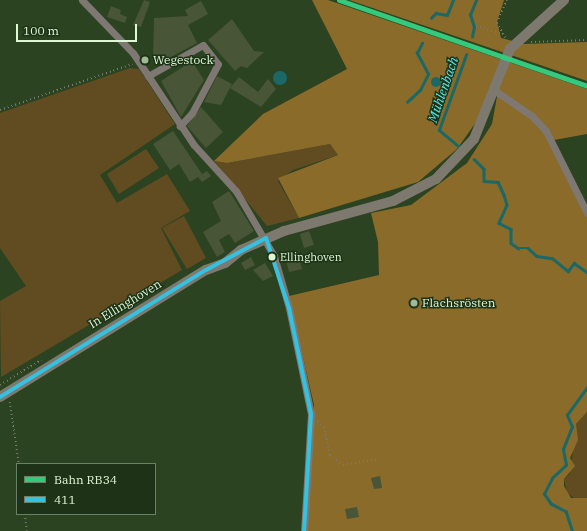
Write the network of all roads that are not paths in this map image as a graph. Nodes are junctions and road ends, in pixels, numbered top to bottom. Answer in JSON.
{"nodes":[{"id":1,"x":82,"y":0,"type":"edge"},
{"id":2,"x":564,"y":0,"type":"edge"},
{"id":3,"x":148,"y":76,"type":"junction"},
{"id":4,"x":494,"y":90,"type":"junction"},
{"id":5,"x":180,"y":126,"type":"junction"},
{"id":6,"x":587,"y":213,"type":"edge"},
{"id":7,"x":266,"y":238,"type":"junction"},
{"id":8,"x":3,"y":395,"type":"edge"},
{"id":9,"x":304,"y":531,"type":"edge"}],
"edges":[{"from":1,"to":3,"type":"street"},
{"from":2,"to":4,"type":"street","name":"In Ellinghoven"},
{"from":3,"to":5,"type":"street"},
{"from":3,"to":5,"type":"street"},
{"from":4,"to":6,"type":"street"},
{"from":4,"to":7,"type":"street","name":"In Ellinghoven"},
{"from":5,"to":7,"type":"street"},
{"from":7,"to":8,"type":"street","name":"In Ellinghoven"},
{"from":7,"to":9,"type":"street"}]}
